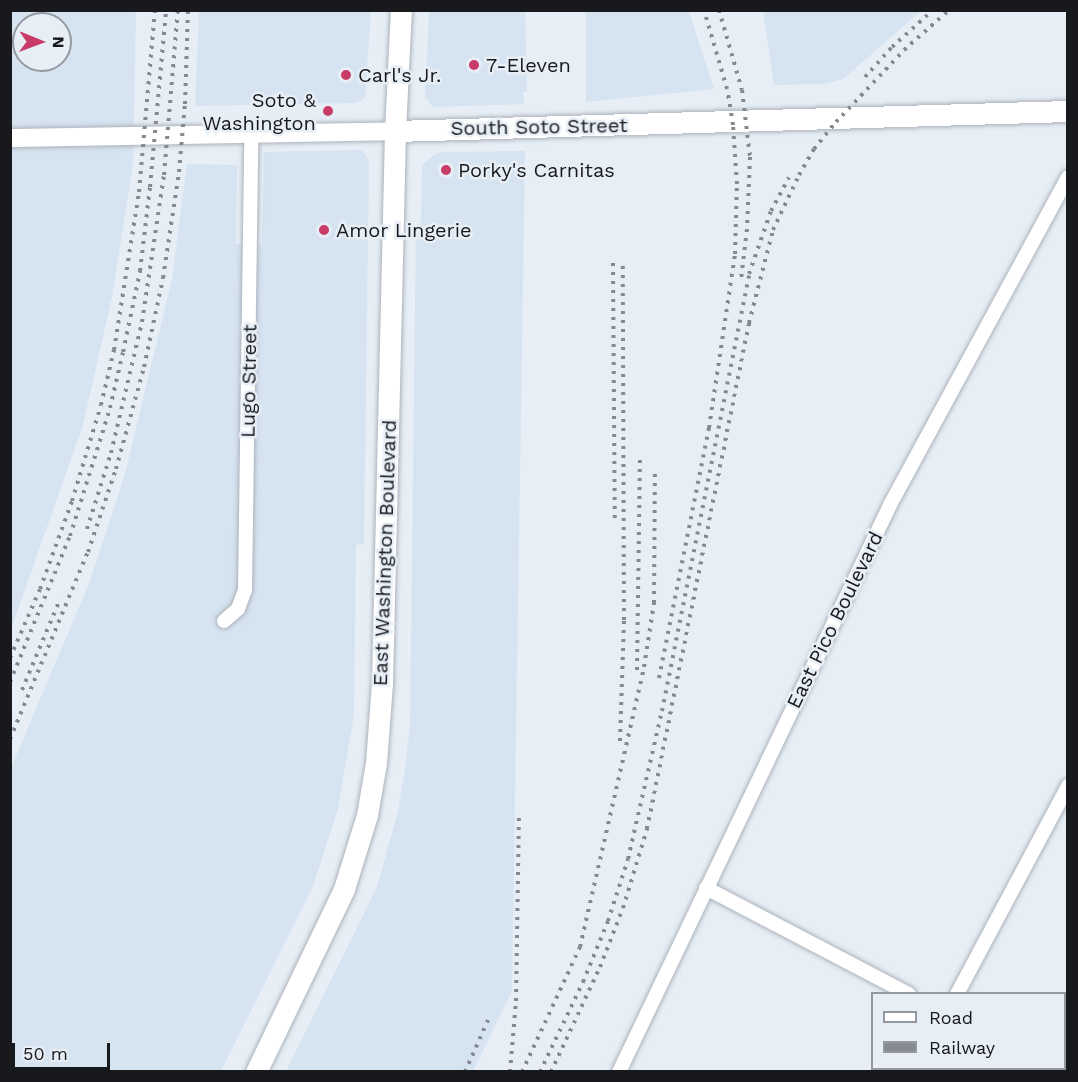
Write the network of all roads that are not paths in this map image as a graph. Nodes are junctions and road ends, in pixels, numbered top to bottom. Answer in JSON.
{"nodes":[{"id":1,"x":401,"y":10,"type":"edge"},
{"id":2,"x":1068,"y":111,"type":"edge"},
{"id":3,"x":395,"y":131,"type":"junction"},
{"id":4,"x":251,"y":134,"type":"junction"},
{"id":5,"x":10,"y":138,"type":"edge"},
{"id":6,"x":1068,"y":177,"type":"edge"},
{"id":7,"x":224,"y":621,"type":"dead end"},
{"id":8,"x":1068,"y":786,"type":"edge"},
{"id":9,"x":706,"y":888,"type":"junction"},
{"id":10,"x":907,"y":992,"type":"edge"},
{"id":11,"x":958,"y":992,"type":"edge"},
{"id":12,"x":256,"y":1071,"type":"edge"},
{"id":13,"x":618,"y":1071,"type":"edge"}],
"edges":[{"from":1,"to":3,"type":"main road","name":"East Washington Boulevard"},
{"from":2,"to":3,"type":"main road","name":"South Soto Street"},
{"from":3,"to":4,"type":"main road","name":"South Soto Street"},
{"from":3,"to":12,"type":"main road","name":"East Washington Boulevard"},
{"from":4,"to":5,"type":"main road","name":"South Soto Street"},
{"from":4,"to":7,"type":"street","name":"Lugo Street"},
{"from":6,"to":9,"type":"street","name":"East Pico Boulevard"},
{"from":8,"to":11,"type":"street"},
{"from":9,"to":10,"type":"street"},
{"from":9,"to":13,"type":"street","name":"East Pico Boulevard"}]}
